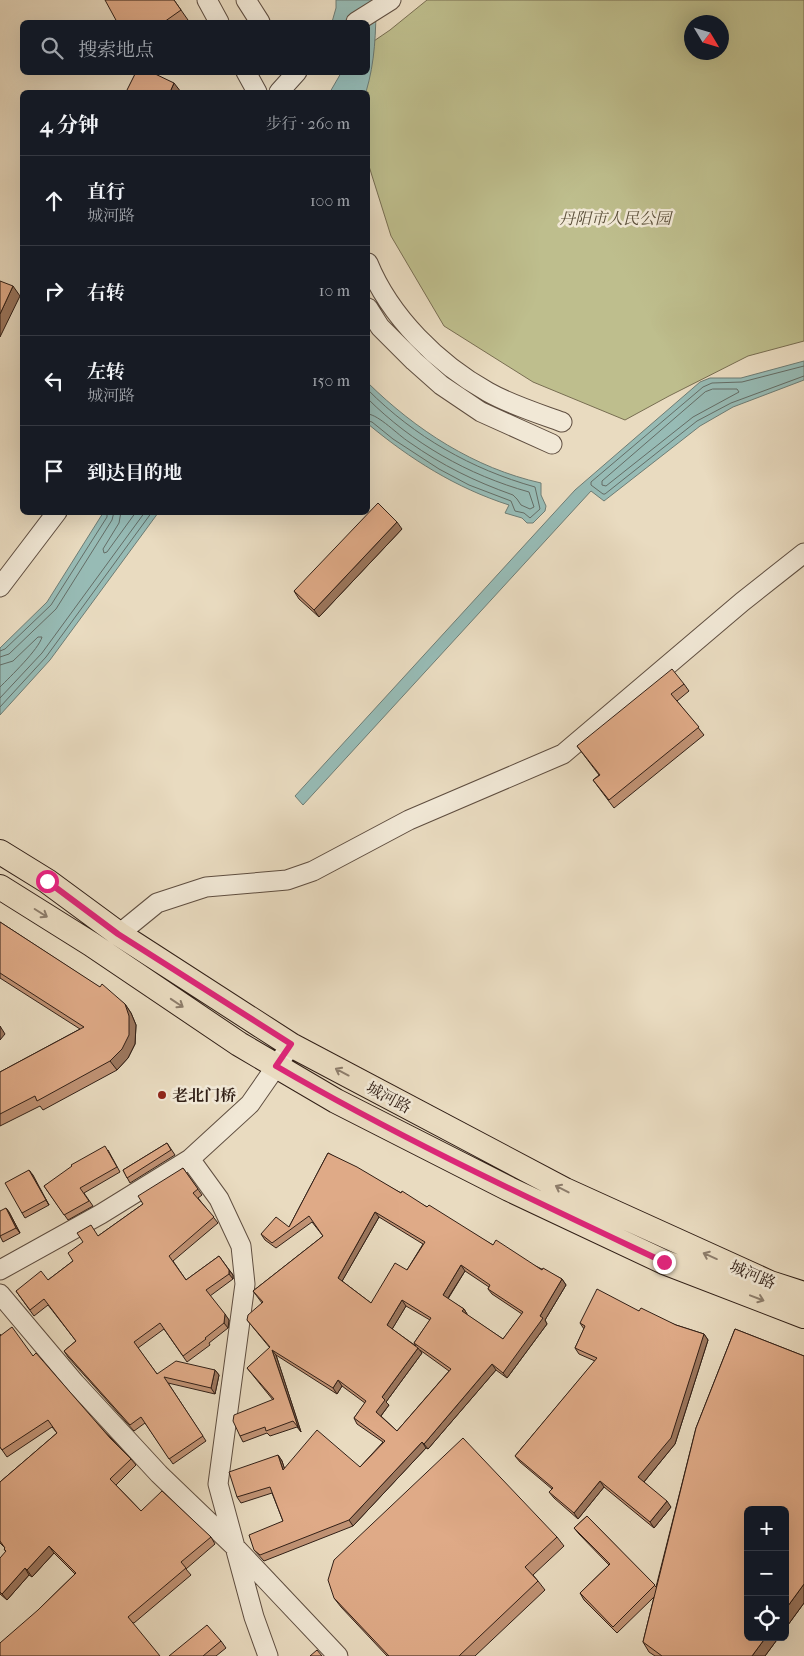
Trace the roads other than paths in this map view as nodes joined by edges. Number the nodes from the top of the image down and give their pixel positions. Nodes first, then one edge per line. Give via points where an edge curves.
1 (206, 0) edge
2 (246, 0) edge
3 (387, 2) edge
4 (218, 20) edge
5 (259, 20) edge
6 (359, 20) edge
7 (248, 75) edge
8 (294, 79) edge
9 (256, 90) edge
10 (281, 90) edge
11 (370, 268) edge
12 (370, 311) edge
13 (562, 422) dead end
14 (552, 444) dead end
15 (54, 515) edge
16 (804, 553) edge
17 (0, 587) edge
18 (0, 852) edge
19 (0, 887) edge
20 (118, 934) junction
21 (291, 1044) junction
22 (276, 1066) junction
23 (190, 1160) junction
24 (0, 1270) edge
25 (0, 1294) edge
26 (804, 1294) edge
27 (804, 1316) edge
28 (236, 1548) junction
29 (268, 1656) edge
30 (338, 1656) edge

1 - 4 street
2 - 5 street
3 - 6 street
7 - 9 street
8 - 10 street
11 - 13 street via 398,314 432,352 459,374 520,408
12 - 14 street via 380,327 441,385 481,412
15 - 17 street
16 - 20 street via 563,754 409,820 313,872 287,880 206,888 157,903
18 - 20 main road, 城河路 via 47,881
19 -> 22 main road, 城河路
20 - 21 main road, 城河路
21 - 22 street
26 -> 21 main road, 城河路 via 770,1283 565,1190
22 - 23 street via 250,1104
22 -> 27 main road, 城河路 via 336,1101 518,1193 664,1262
23 - 24 street
23 - 28 street via 219,1200 241,1246 244,1284 218,1484
25 - 28 street via 75,1384 158,1474
28 - 29 street
28 - 30 street

